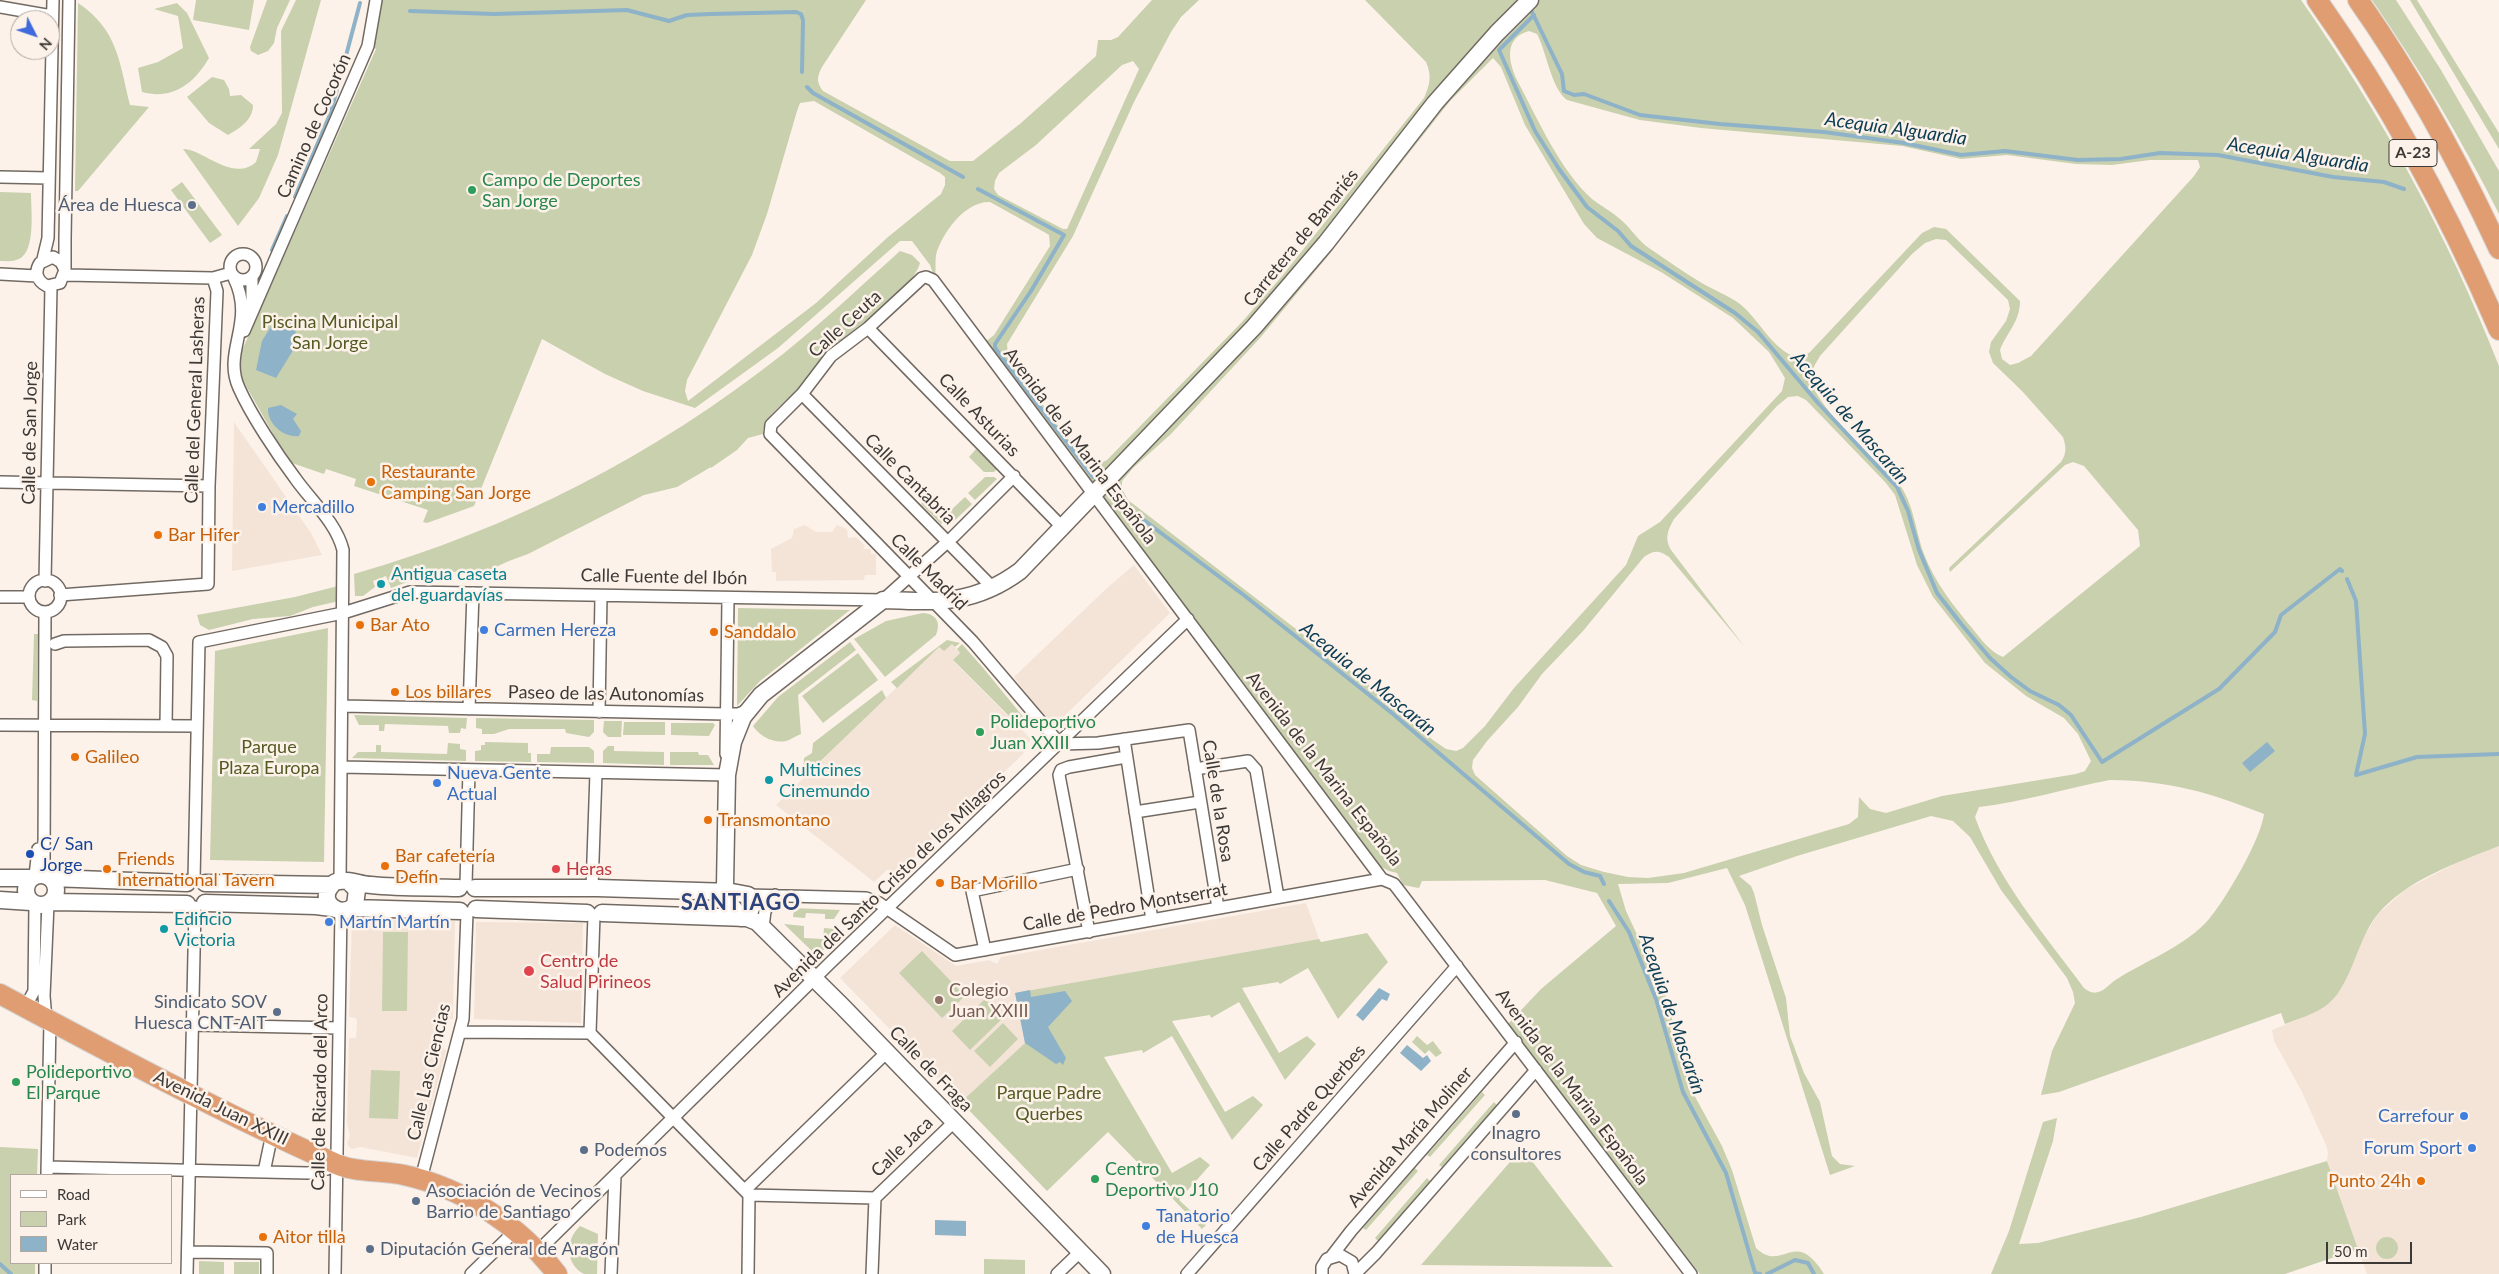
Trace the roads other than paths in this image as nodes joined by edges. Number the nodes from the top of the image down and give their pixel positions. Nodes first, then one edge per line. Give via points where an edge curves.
1 (70, 0) edge
2 (376, 0) edge
3 (1530, 0) edge
4 (2317, 0) edge
5 (2358, 0) edge
6 (0, 7) edge
7 (17, 10) edge
8 (51, 60) edge
9 (0, 178) edge
10 (49, 178) junction
11 (2499, 250) edge
12 (43, 260) junction
13 (273, 263) junction
14 (65, 273) junction
15 (0, 274) edge
16 (254, 274) junction
17 (232, 275) junction
18 (37, 276) junction
19 (213, 278) junction
20 (933, 280) joint
21 (52, 287) junction
22 (250, 319) junction
23 (868, 328) junction
24 (2499, 330) edge
25 (237, 346) junction
26 (802, 394) junction
27 (768, 431) joint
28 (1014, 476) junction
29 (0, 482) edge
30 (46, 482) junction
31 (209, 486) junction
32 (1094, 495) junction
33 (1063, 528) junction
34 (947, 540) junction
35 (910, 577) junction
36 (45, 580) junction
37 (994, 589) junction
38 (473, 593) junction
39 (60, 595) junction
40 (601, 596) junction
41 (0, 597) edge
42 (29, 597) junction
43 (728, 598) junction
44 (883, 600) junction
45 (935, 602) junction
46 (45, 612) junction
47 (343, 613) junction
48 (1188, 619) junction
49 (55, 644) dead end
50 (342, 706) junction
51 (469, 709) junction
52 (748, 710) junction
53 (599, 712) junction
54 (726, 714) junction
55 (0, 725) edge
56 (44, 725) junction
57 (166, 726) junction
58 (197, 726) junction
59 (1124, 739) junction
60 (1060, 744) junction
61 (1126, 757) junction
62 (342, 767) junction
63 (1195, 769) junction
64 (469, 770) junction
65 (596, 773) junction
66 (727, 775) junction
67 (1200, 802) junction
68 (1135, 812) junction
69 (1078, 869) junction
70 (41, 877) junction
71 (0, 878) edge
72 (1382, 878) junction
73 (195, 882) junction
74 (340, 883) junction
75 (467, 887) junction
76 (594, 889) junction
77 (726, 892) junction
78 (748, 895) junction
79 (775, 895) junction
80 (1278, 897) junction
81 (0, 900) edge
82 (41, 903) junction
83 (196, 905) junction
84 (1218, 908) junction
85 (342, 909) junction
86 (887, 910) junction
87 (468, 911) junction
88 (595, 913) junction
89 (744, 918) junction
90 (1152, 920) junction
91 (763, 927) junction
92 (1089, 932) junction
93 (985, 950) junction
94 (1457, 966) junction
95 (815, 978) junction
96 (0, 994) edge
97 (25, 1008) junction
98 (48, 1020) junction
99 (193, 1025) junction
100 (339, 1028) junction
101 (460, 1032) junction
102 (590, 1033) junction
103 (1516, 1042) junction
104 (886, 1052) junction
105 (1536, 1070) junction
106 (192, 1095) junction
107 (673, 1118) junction
108 (954, 1122) junction
109 (272, 1134) junction
110 (336, 1165) junction
111 (47, 1171) edge
112 (189, 1171) junction
113 (264, 1172) junction
114 (615, 1176) junction
115 (422, 1180) junction
116 (747, 1192) junction
117 (875, 1198) junction
118 (515, 1231) junction
119 (188, 1252) junction
120 (537, 1252) junction
121 (1080, 1252) junction
122 (1331, 1257) junction
123 (1684, 1262) junction
124 (1320, 1272) edge
125 (188, 1274) edge
126 (267, 1274) edge
127 (335, 1274) edge
128 (471, 1274) edge
129 (557, 1274) edge
130 (611, 1274) edge
131 (748, 1274) edge
132 (872, 1274) edge
133 (1057, 1274) edge
134 (1102, 1274) edge
135 (1187, 1274) edge
136 (1355, 1274) edge
137 (1678, 1274) edge
138 (1691, 1274) edge

1 - 14 street
2 - 13 street, Camino de Cocorón via 368,46
3 - 32 main road, Carretera de Banariés via 1435,104 1326,243 1260,320
4 - 24 highway, A-23 via 2417,160 2469,262
5 - 11 highway, A-23 via 2452,155
6 - 7 street
8 - 10 street
9 - 10 street
10 - 12 street via 48,238
12 - 14 street via 57,259
12 - 18 street via 37,267
13 - 16 street
13 - 22 street, Camino de Cocorón
14 - 19 street
14 - 21 street via 60,283
15 - 18 street
16 - 17 street via 244,281
16 - 17 street via 254,260 242,254 231,260
16 - 22 street, Camino de Cocorón
17 - 19 street
17 - 25 street via 240,291 243,309
18 - 21 street via 42,284
19 - 31 street, Calle del General Lasheras via 217,291
20 - 23 street, Calle Ceuta via 926,277 919,280
20 - 32 street, Avenida de la Marina Española
21 - 30 street, Calle de San Jorge
22 - 25 street, Camino de Cocorón
23 - 26 street, Calle Ceuta via 832,356
23 - 28 street, Calle Asturias
25 - 47 street via 234,368 238,388 295,479 341,540
26 - 27 street, Calle Ceuta
26 - 34 street, Calle Cantabria
27 - 35 street, Calle Madrid
28 - 33 street, Calle Asturias
28 - 34 street
29 - 30 street
30 - 31 street
30 - 36 street, Calle de San Jorge
31 - 39 street, Calle del General Lasheras via 208,584
32 - 33 main road, Calle Fuente del Ibón
32 - 48 street, Avenida de la Marina Española
33 - 37 main road, Calle Fuente del Ibón via 1020,572
34 - 35 street
34 - 37 street, Calle Cantabria
35 - 44 street
35 - 45 street, Calle Madrid
36 - 39 street via 55,585
36 - 42 street via 34,585
37 - 45 main road, Calle Fuente del Ibón via 965,598
38 - 40 street, Calle Fuente del Ibón
38 - 47 street, Calle Fuente del Ibón via 410,592
38 - 51 street
39 - 46 street via 56,607
40 - 43 street, Calle Fuente del Ibón
40 - 53 street
41 - 42 street
42 - 46 street via 34,608
43 - 44 street, Calle Fuente del Ibón
43 - 54 street
44 - 45 main road, Calle Fuente del Ibón
44 - 52 main road via 761,695
45 - 60 street, Calle Madrid
46 - 56 street
47 - 50 street
47 - 58 street, Calle Fuente del Ibón via 199,642
48 - 60 street, Avenida del Santo Cristo de los Milagros
48 - 72 street, Avenida de la Marina Española
49 - 57 street via 64,641 149,640 162,647 167,656
50 - 51 street, Paseo de las Autonomías
50 - 62 street
51 - 53 street, Paseo de las Autonomías
52 - 54 street, Paseo de las Autonomías
52 - 66 main road via 736,732
53 - 54 street, Paseo de las Autonomías
54 - 66 street
55 - 56 street
56 - 57 street
56 - 70 street via 39,750 38,860
57 - 58 street
58 - 73 street
59 - 60 street
59 - 61 street
59 - 63 street, Calle de la Rosa via 1189,730
60 - 86 street, Avenida del Santo Cristo de los Milagros
61 - 68 street
61 - 69 street via 1061,770 1059,775
62 - 64 street
62 - 74 street
63 - 67 street, Calle de la Rosa
63 - 80 street via 1248,760 1256,770
64 - 65 street
64 - 75 street
65 - 66 street
65 - 76 street
66 - 77 main road
67 - 68 street
67 - 84 street, Calle de la Rosa
68 - 90 street
69 - 92 street
69 - 93 street via 972,891
70 - 71 main road
70 - 73 main road
70 - 82 main road via 26,890
70 - 82 main road via 57,890
72 - 80 street, Calle de Pedro Montserrat
72 - 94 street, Avenida de la Marina Española via 1394,884
73 - 74 main road
73 - 83 main road via 182,894
73 - 83 main road via 210,893
74 - 75 main road
74 - 85 main road via 327,900
74 - 85 main road via 358,895
75 - 76 main road
75 - 87 main road via 481,900
75 - 87 main road via 453,899
76 - 77 main road
76 - 88 main road via 583,894 581,902
76 - 88 main road via 608,898 607,906
77 - 78 main road
77 - 89 main road via 730,906
78 - 79 street, Calle de Pedro Montserrat
78 - 89 main road via 752,906
79 - 86 street, Calle de Pedro Montserrat via 860,897 872,900
79 - 91 street via 765,911
80 - 84 street, Calle de Pedro Montserrat
81 - 82 main road
82 - 83 main road
82 - 97 street via 34,991
82 - 98 street via 44,996
83 - 85 main road
83 - 99 street
84 - 90 street, Calle de Pedro Montserrat
85 - 87 main road
85 - 100 street, Calle de Ricardo del Arco
86 - 93 street, Calle de Pedro Montserrat via 952,955
86 - 95 street, Avenida del Santo Cristo de los Milagros
87 - 88 main road
87 - 101 street, Calle Las Ciencias
88 - 89 main road
88 - 102 street
89 - 91 main road, Calle de Fraga
90 - 92 street, Calle de Pedro Montserrat
91 - 95 main road, Calle de Fraga
92 - 93 street, Calle de Pedro Montserrat
94 - 103 street, Avenida de la Marina Española
94 - 135 street, Calle Padre Querbes
95 - 104 main road, Calle de Fraga
95 - 107 street, Avenida del Santo Cristo de los Milagros
96 - 97 highway, Avenida Juan XXIII
97 - 98 highway, Avenida Juan XXIII
98 - 106 highway, Avenida Juan XXIII
98 - 111 street
99 - 100 street
99 - 106 street
100 - 110 street, Calle de Ricardo del Arco
101 - 102 street
101 - 115 street, Calle Las Ciencias
102 - 107 street
103 - 105 street, Avenida de la Marina Española
103 - 122 street, Avenida María Moliner
104 - 108 main road, Calle de Fraga
104 - 116 street
105 - 123 street, Avenida de la Marina Española
105 - 136 street
106 - 109 highway, Avenida Juan XXIII
106 - 112 street
107 - 114 street, Avenida del Santo Cristo de los Milagros
107 - 116 street
108 - 117 street, Calle Jaca
108 - 121 main road, Calle de Fraga
109 - 110 highway, Avenida Juan XXIII
109 - 113 street
110 - 113 street via 318,1172
110 - 115 highway, Avenida Juan XXIII
110 - 127 street, Calle de Ricardo del Arco
111 - 112 street
112 - 113 street
112 - 119 street
114 - 120 street, Avenida del Santo Cristo de los Milagros
114 - 130 street
115 - 118 highway, Avenida Juan XXIII via 466,1198
116 - 117 street
116 - 131 street
117 - 132 street
118 - 120 highway, Avenida Juan XXIII
118 - 128 street
119 - 125 street
119 - 126 street via 267,1253
120 - 129 highway, Avenida Juan XXIII
121 - 133 street
121 - 134 main road, Calle de Fraga
122 - 124 street, Avenida María Moliner
122 - 136 street via 1340,1255 1348,1259
123 - 137 street
123 - 138 street, Avenida de la Marina Española

